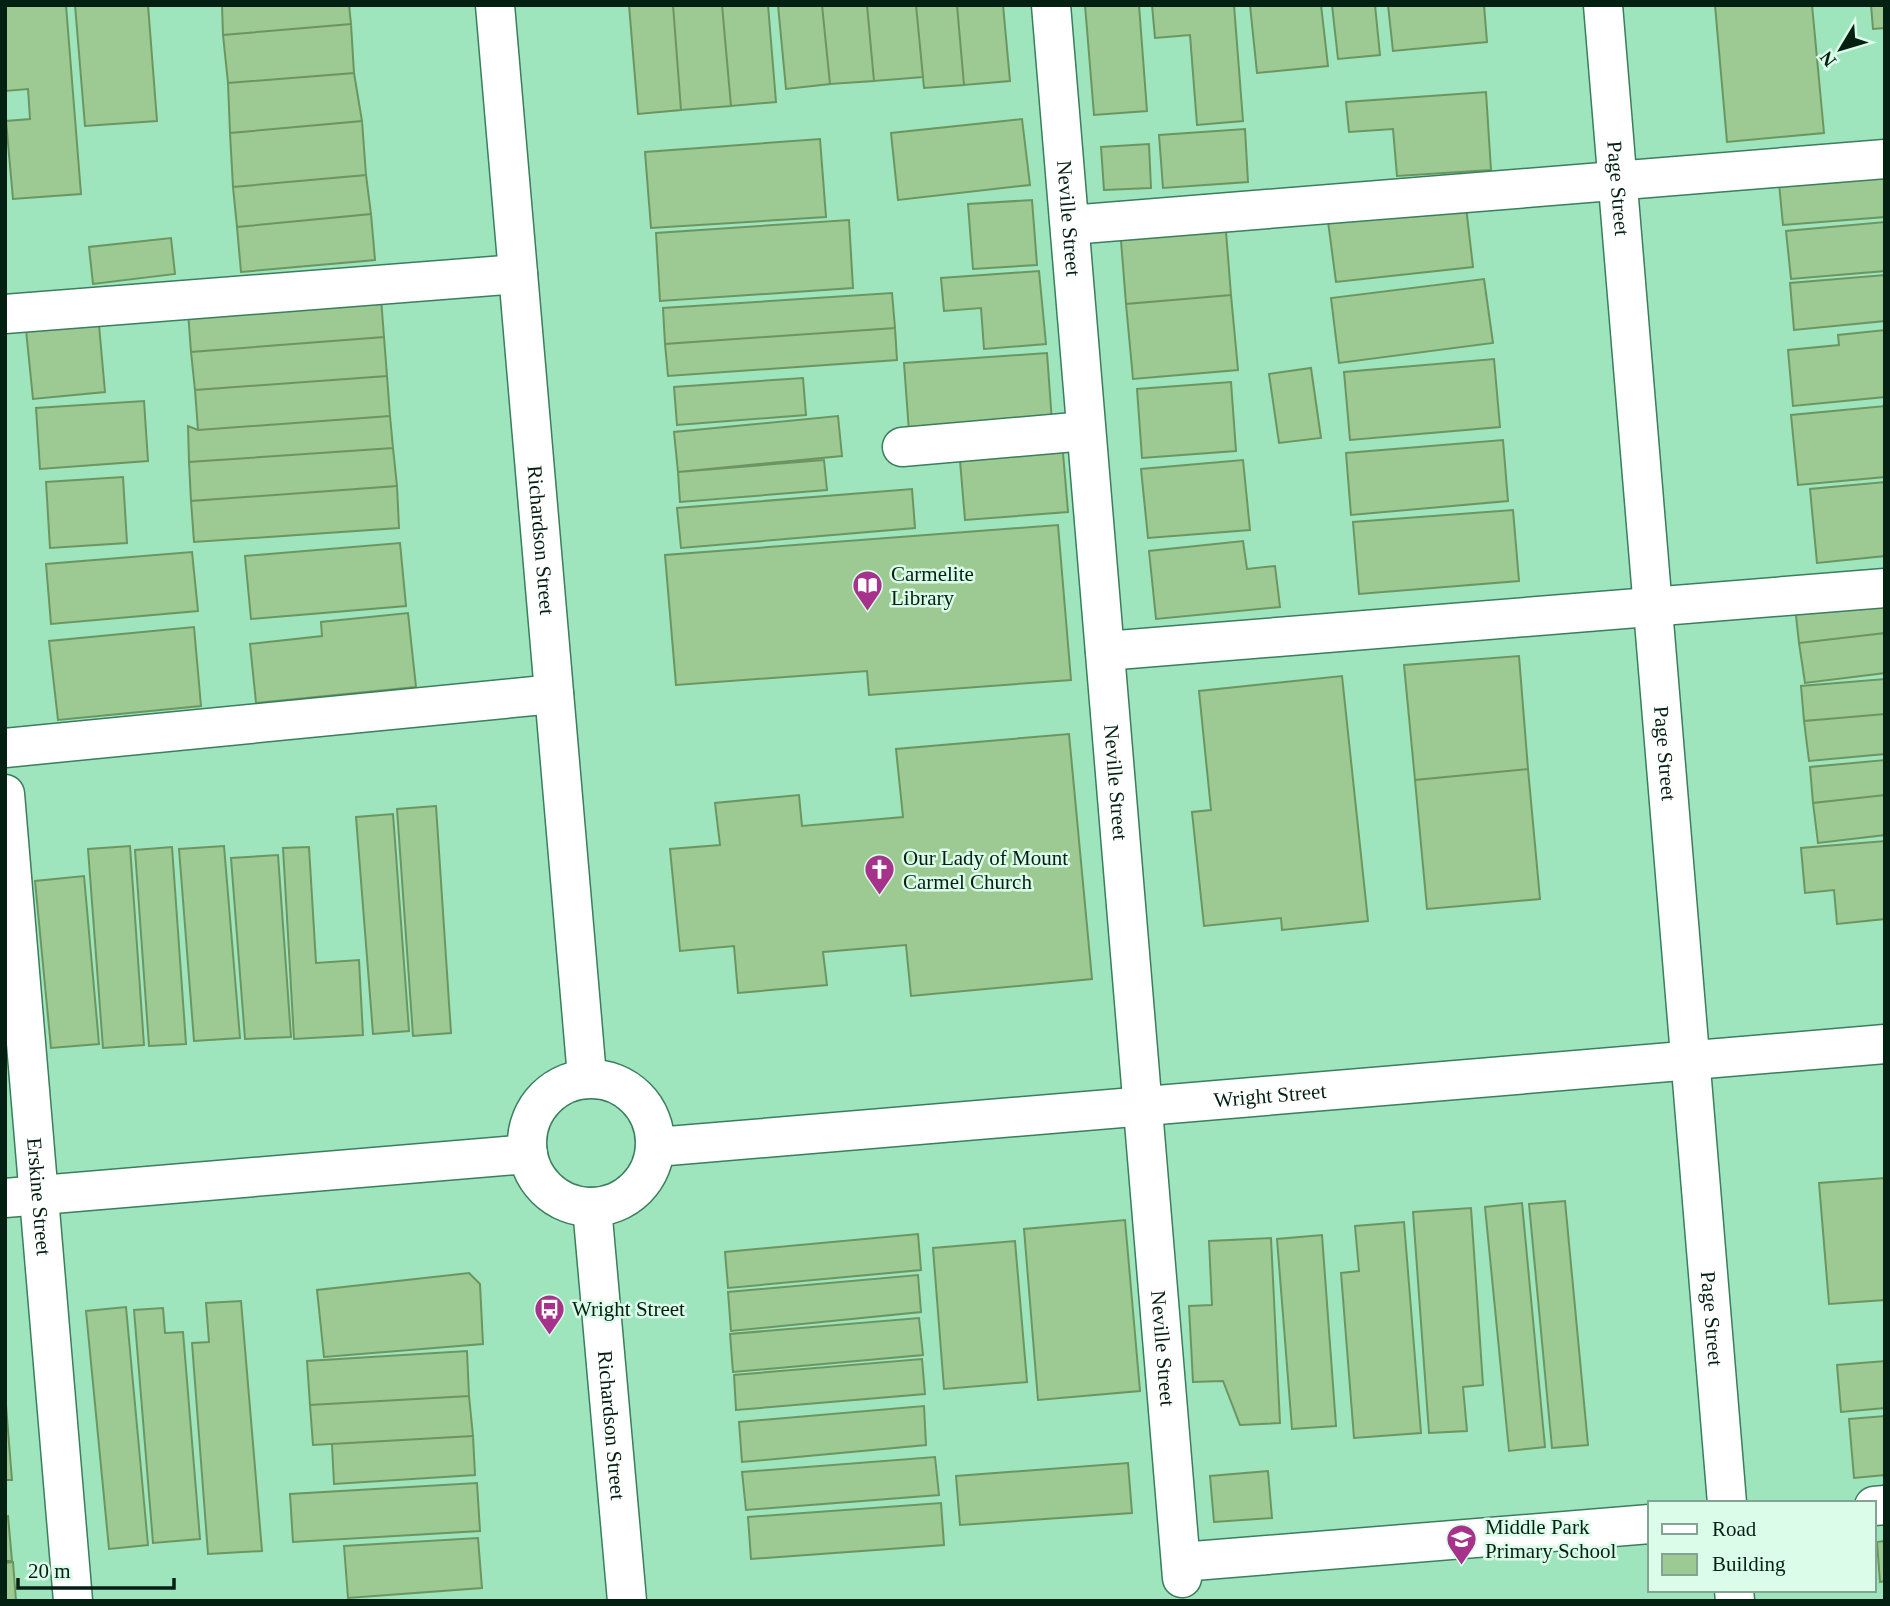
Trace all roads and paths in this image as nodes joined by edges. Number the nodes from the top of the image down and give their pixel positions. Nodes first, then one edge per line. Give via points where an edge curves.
1 (495, 5) edge
2 (1051, 5) edge
3 (1603, 5) edge
4 (1885, 159) edge
5 (1618, 181) junction
6 (1070, 225) junction
7 (518, 274) junction
8 (5, 314) edge
9 (1086, 431) junction
10 (902, 447) dead end
11 (1885, 588) edge
12 (1653, 607) junction
13 (1105, 651) junction
14 (554, 694) junction
15 (5, 748) edge
16 (5, 794) edge
17 (1885, 1044) edge
18 (1690, 1061) junction
19 (587, 1077) junction
20 (1143, 1106) junction
21 (656, 1147) junction
22 (528, 1154) junction
23 (22, 1196) edge
24 (592, 1207) junction
25 (1727, 1501) edge
26 (1648, 1524) edge
27 (74, 1601) edge
28 (627, 1601) edge

1 - 7 street, Richardson Street
2 - 6 street, Neville Street
3 - 5 street, Page Street
4 - 5 street
5 - 6 street
5 - 12 street, Page Street
6 - 9 street, Neville Street
7 - 8 street
7 - 14 street, Richardson Street
9 - 10 street
9 - 13 street, Neville Street
11 - 12 street
12 - 13 street
12 - 18 street, Page Street
13 - 20 street, Neville Street
14 - 15 street
14 - 19 street, Richardson Street
16 - 23 street, Erskine Street
17 - 18 street, Wright Street
18 - 20 street, Wright Street
18 - 25 street, Page Street
19 - 21 street via 631,1092 645,1108
19 - 22 street via 557,1089 543,1101 532,1117
20 - 21 street, Wright Street
20 - 26 street, Neville Street via 1181,1570
21 - 24 street via 649,1170 635,1190 615,1203
22 - 23 street
22 - 24 street via 534,1171 557,1197
23 - 27 street, Erskine Street
24 - 28 street, Richardson Street

